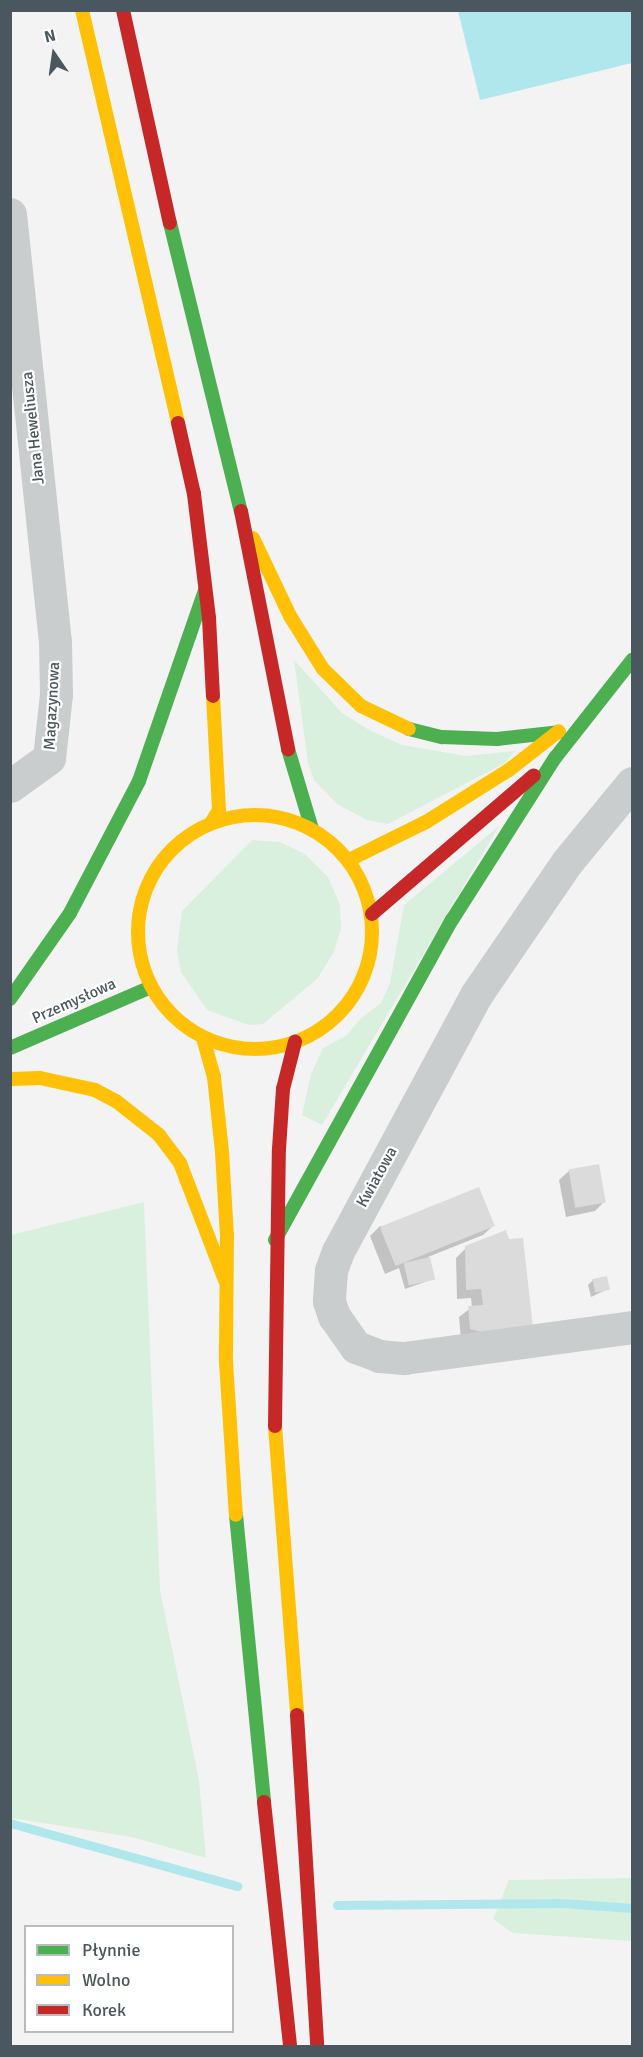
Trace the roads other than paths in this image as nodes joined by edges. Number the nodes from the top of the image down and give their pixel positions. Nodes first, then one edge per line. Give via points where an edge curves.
1 (82, 10) edge
2 (123, 10) edge
3 (10, 214) edge
4 (241, 510) junction
5 (205, 590) junction
6 (55, 642) joint
7 (633, 660) edge
8 (609, 686) junction
9 (559, 732) junction
10 (555, 758) junction
11 (633, 783) edge
12 (10, 786) edge
13 (211, 823) junction
14 (312, 829) junction
15 (349, 860) junction
16 (372, 914) junction
17 (151, 987) junction
18 (10, 999) edge
19 (204, 1038) junction
20 (295, 1042) junction
21 (10, 1048) edge
22 (10, 1079) edge
23 (275, 1240) junction
24 (225, 1280) junction
25 (633, 1327) edge
26 (290, 2046) edge
27 (317, 2046) edge

1 - 5 main road via 194,494
2 - 4 main road via 153,157
3 - 6 street, Jana Heweliusza
4 - 9 main road via 290,615 323,669 361,706 418,733 442,737 497,739
4 - 14 main road via 285,736
5 - 13 main road via 219,810
5 - 18 main road via 140,781 70,914
6 - 12 street, Magazynowa via 56,694 49,758
7 - 8 main road
8 - 9 main road
8 - 10 main road
9 - 15 main road via 509,770 426,822
10 - 16 main road
10 - 23 main road via 452,920
11 - 25 street, Kwiatowa via 567,862 476,995 338,1251 331,1270 329,1301 334,1316 356,1347 379,1356 404,1358
13 - 14 main road via 262,814
13 - 17 main road via 183,839 160,863 145,891 138,923 140,956
14 - 15 main road
15 - 16 main road via 364,886
16 - 20 main road via 372,947 364,978 347,1005 324,1027
17 - 19 main road via 182,1024
17 - 21 main road, Przemysłowa
19 - 20 main road via 233,1047 264,1049
19 - 24 main road via 214,1077 222,1152
20 - 23 main road via 283,1089
22 - 24 main road via 40,1078 95,1090 116,1101 159,1135 180,1163
23 - 27 main road via 274,1412 289,1578
24 - 26 main road via 226,1362 241,1582

